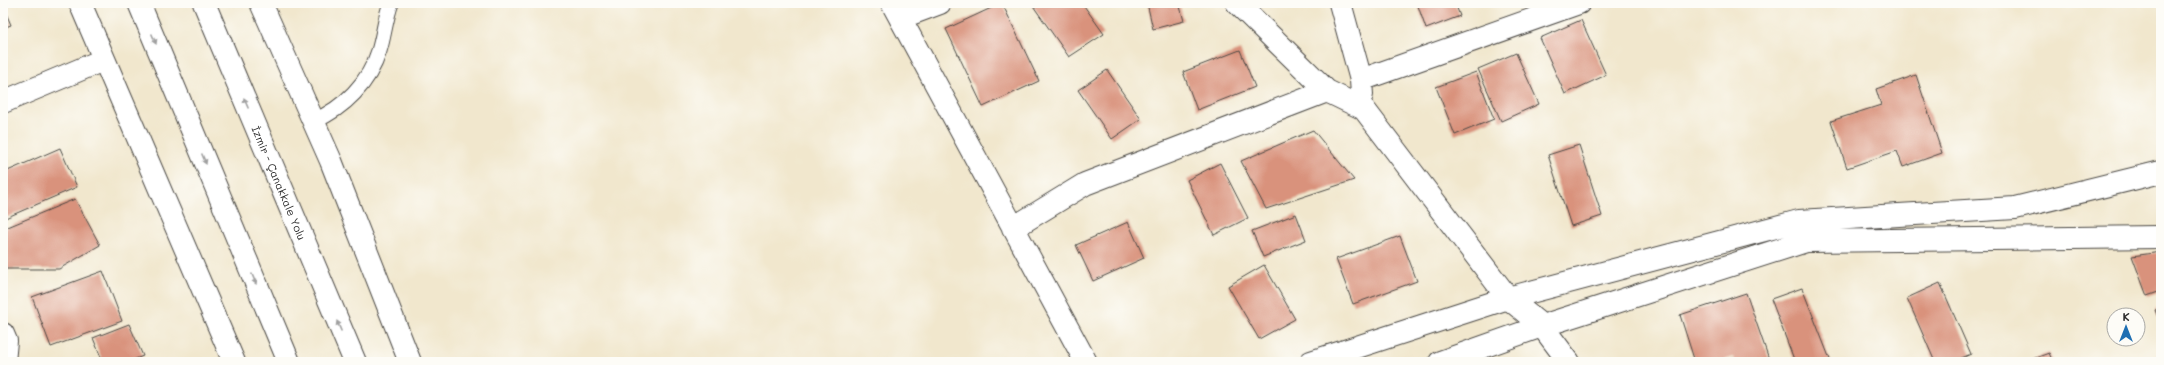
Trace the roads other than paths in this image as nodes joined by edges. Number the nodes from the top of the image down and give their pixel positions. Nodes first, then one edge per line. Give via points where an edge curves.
1 (80, 3) edge
2 (139, 3) edge
3 (204, 3) edge
4 (262, 3) edge
5 (391, 3) edge
6 (940, 3) edge
7 (1237, 3) edge
8 (1340, 3) edge
9 (1579, 3) edge
10 (896, 11) edge
11 (104, 60) junction
12 (1361, 80) junction
13 (1327, 91) junction
14 (3, 102) edge
15 (1364, 109) junction
16 (314, 121) junction
17 (2161, 172) edge
18 (1013, 228) junction
19 (2161, 237) edge
20 (1508, 298) junction
21 (1542, 326) junction
22 (234, 362) edge
23 (289, 362) edge
24 (354, 362) edge
25 (410, 362) edge
26 (1086, 362) edge
27 (1311, 362) edge
28 (1440, 362) edge
29 (1569, 362) edge

1 - 11 main road
2 -> 23 main road
24 -> 3 main road, İzmir - Çanakkale Yolu
4 - 16 main road
5 - 16 lane via 379,52 361,86 331,113
6 - 10 main road
7 - 13 main road
8 - 12 main road
9 - 12 main road
10 - 18 main road
11 - 14 main road
11 - 22 main road
12 - 15 main road
13 - 15 main road
13 - 18 main road via 1085,184
15 - 20 main road
16 - 25 main road
17 - 20 main road via 2015,208 1799,221
18 - 26 main road
19 - 21 main road via 1806,241
20 - 21 main road
20 - 27 main road
21 - 28 main road
21 - 29 main road

